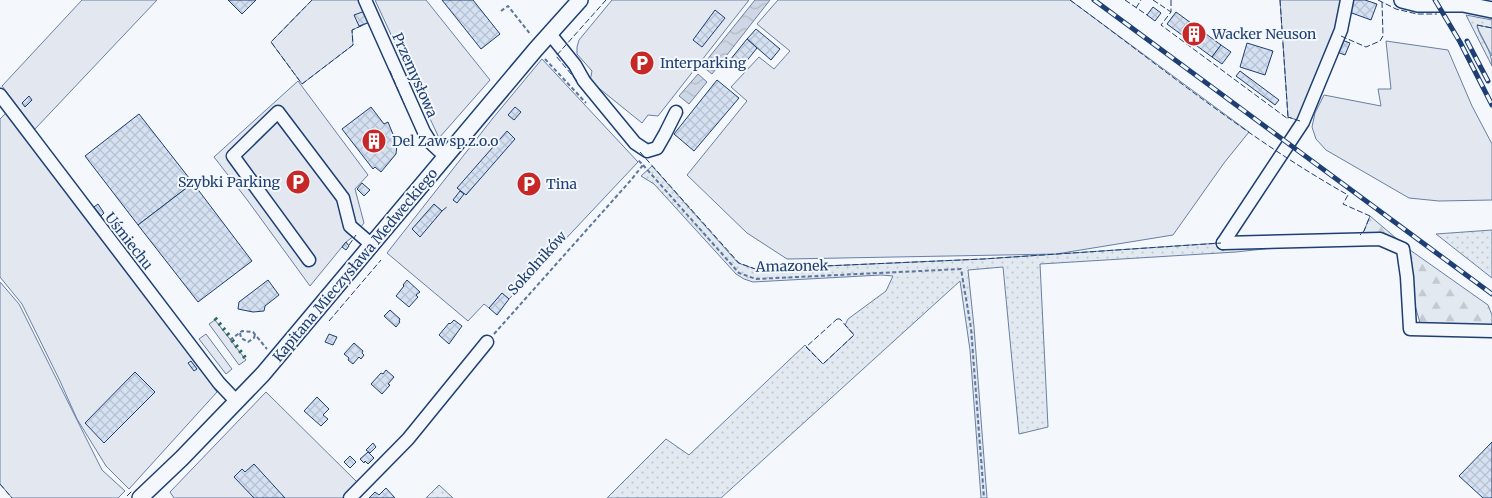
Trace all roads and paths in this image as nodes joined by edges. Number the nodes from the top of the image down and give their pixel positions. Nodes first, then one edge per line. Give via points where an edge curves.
1 (365, 0) edge
2 (580, 0) edge
3 (1347, 0) edge
4 (1402, 0) edge
5 (1492, 10) edge
6 (501, 11) dead end
7 (550, 34) junction
8 (535, 44) junction
9 (0, 95) edge
10 (590, 108) dead end
11 (676, 112) dead end
12 (446, 157) junction
13 (637, 159) dead end
14 (643, 165) junction
15 (372, 245) junction
16 (309, 260) dead end
17 (1492, 332) edge
18 (240, 333) junction
19 (255, 334) junction
20 (230, 340) dead end
21 (488, 342) joint
22 (268, 350) dead end
23 (237, 402) junction
24 (140, 498) edge
25 (350, 498) edge
26 (984, 498) edge

1 - 12 street, Przemysłowa via 424,132
2 - 7 main road, Kapitana Mieczysława Medweckiego
3 - 17 street via 1341,30 1303,122 1223,243 1380,239 1404,249 1410,329
4 - 5 main road via 1418,4 1463,4
6 - 8 path via 508,6
7 - 8 main road, Kapitana Mieczysława Medweckiego
7 - 11 street via 635,143 647,151 657,148
8 - 10 path
8 - 12 main road, Kapitana Mieczysława Medweckiego
9 - 23 street, Uśmiechu via 219,383
12 - 15 main road, Kapitana Mieczysława Medweckiego
13 - 14 path
14 - 21 path, Sokolników
14 - 26 path, Amazonek via 739,273 756,279 961,269 971,328
15 - 16 street via 350,226 343,198 278,112 234,156
15 - 23 main road, Kapitana Mieczysława Medweckiego
18 - 19 path
18 - 19 path via 241,338 248,342
18 - 20 path
19 - 22 path
21 - 25 street via 408,439
23 - 24 main road, Kapitana Mieczysława Medweckiego

